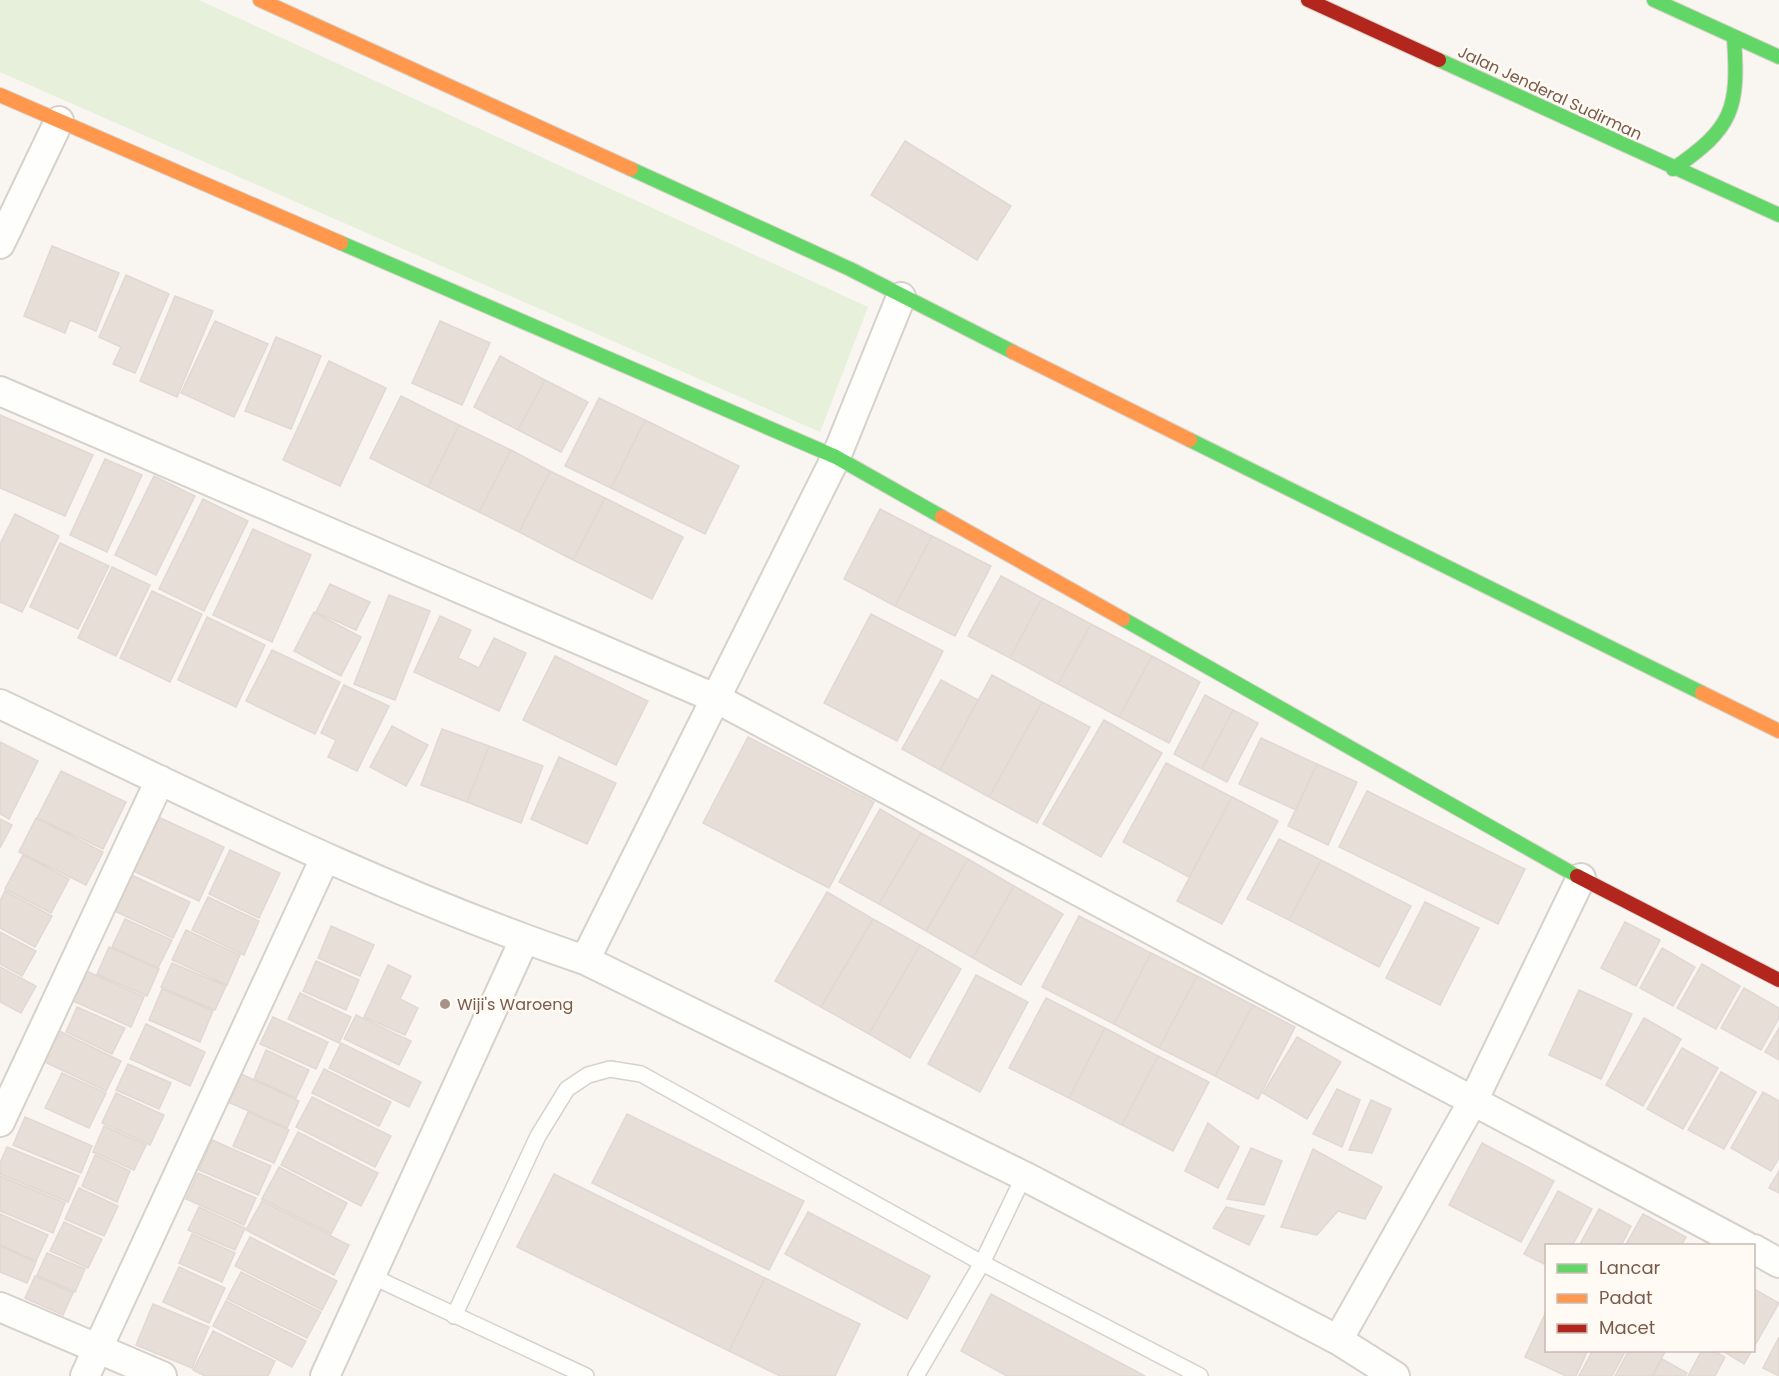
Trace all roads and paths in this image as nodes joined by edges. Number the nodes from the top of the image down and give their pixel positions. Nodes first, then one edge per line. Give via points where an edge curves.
1 (260, 0) edge
2 (1308, 0) edge
3 (1654, 0) edge
4 (1734, 38) junction
5 (1779, 57) edge
6 (0, 95) edge
7 (59, 121) junction
8 (1673, 169) junction
9 (1779, 215) edge
10 (0, 244) edge
11 (901, 297) junction
12 (0, 391) edge
13 (836, 457) junction
14 (717, 699) junction
15 (0, 704) edge
16 (1779, 731) edge
17 (160, 780) junction
18 (325, 858) junction
19 (1581, 878) junction
20 (524, 940) junction
21 (585, 960) junction
22 (1779, 980) edge
23 (1473, 1101) junction
24 (0, 1122) edge
25 (1024, 1176) junction
26 (1744, 1244) edge
27 (1755, 1250) edge
28 (982, 1263) junction
29 (1779, 1263) edge
30 (369, 1275) junction
31 (0, 1307) edge
32 (454, 1316) junction
33 (1338, 1340) junction
34 (97, 1348) junction
35 (85, 1376) edge
36 (162, 1376) edge
37 (325, 1376) edge
38 (586, 1376) edge
39 (916, 1376) edge
40 (1200, 1376) edge
41 (1395, 1376) edge

1 - 11 main road via 850,269
2 - 8 main road, Jalan Jenderal Sudirman
3 - 4 main road
4 - 5 main road
4 - 8 main road via 1734,106 1722,131 1702,151
6 - 7 main road
7 - 10 street
7 - 13 main road
8 - 9 main road, Jalan Jenderal Sudirman
11 - 13 street
11 - 16 main road
12 - 14 street
13 - 14 street
13 - 19 main road
14 - 21 street
14 - 23 street
15 - 17 street
17 - 18 street
17 - 24 street
18 - 20 street
18 - 34 street
19 - 22 main road
19 - 23 street
20 - 21 street
20 - 30 street
21 - 25 street
23 - 26 street
23 - 33 street
25 - 28 lane
25 - 33 street
27 - 29 street
28 - 32 lane via 641,1074 610,1069 588,1075 567,1089 543,1126
28 - 39 lane
28 - 40 lane
30 - 32 lane
30 - 37 street
31 - 34 street
32 - 38 lane
33 - 41 street
34 - 35 street
34 - 36 street

